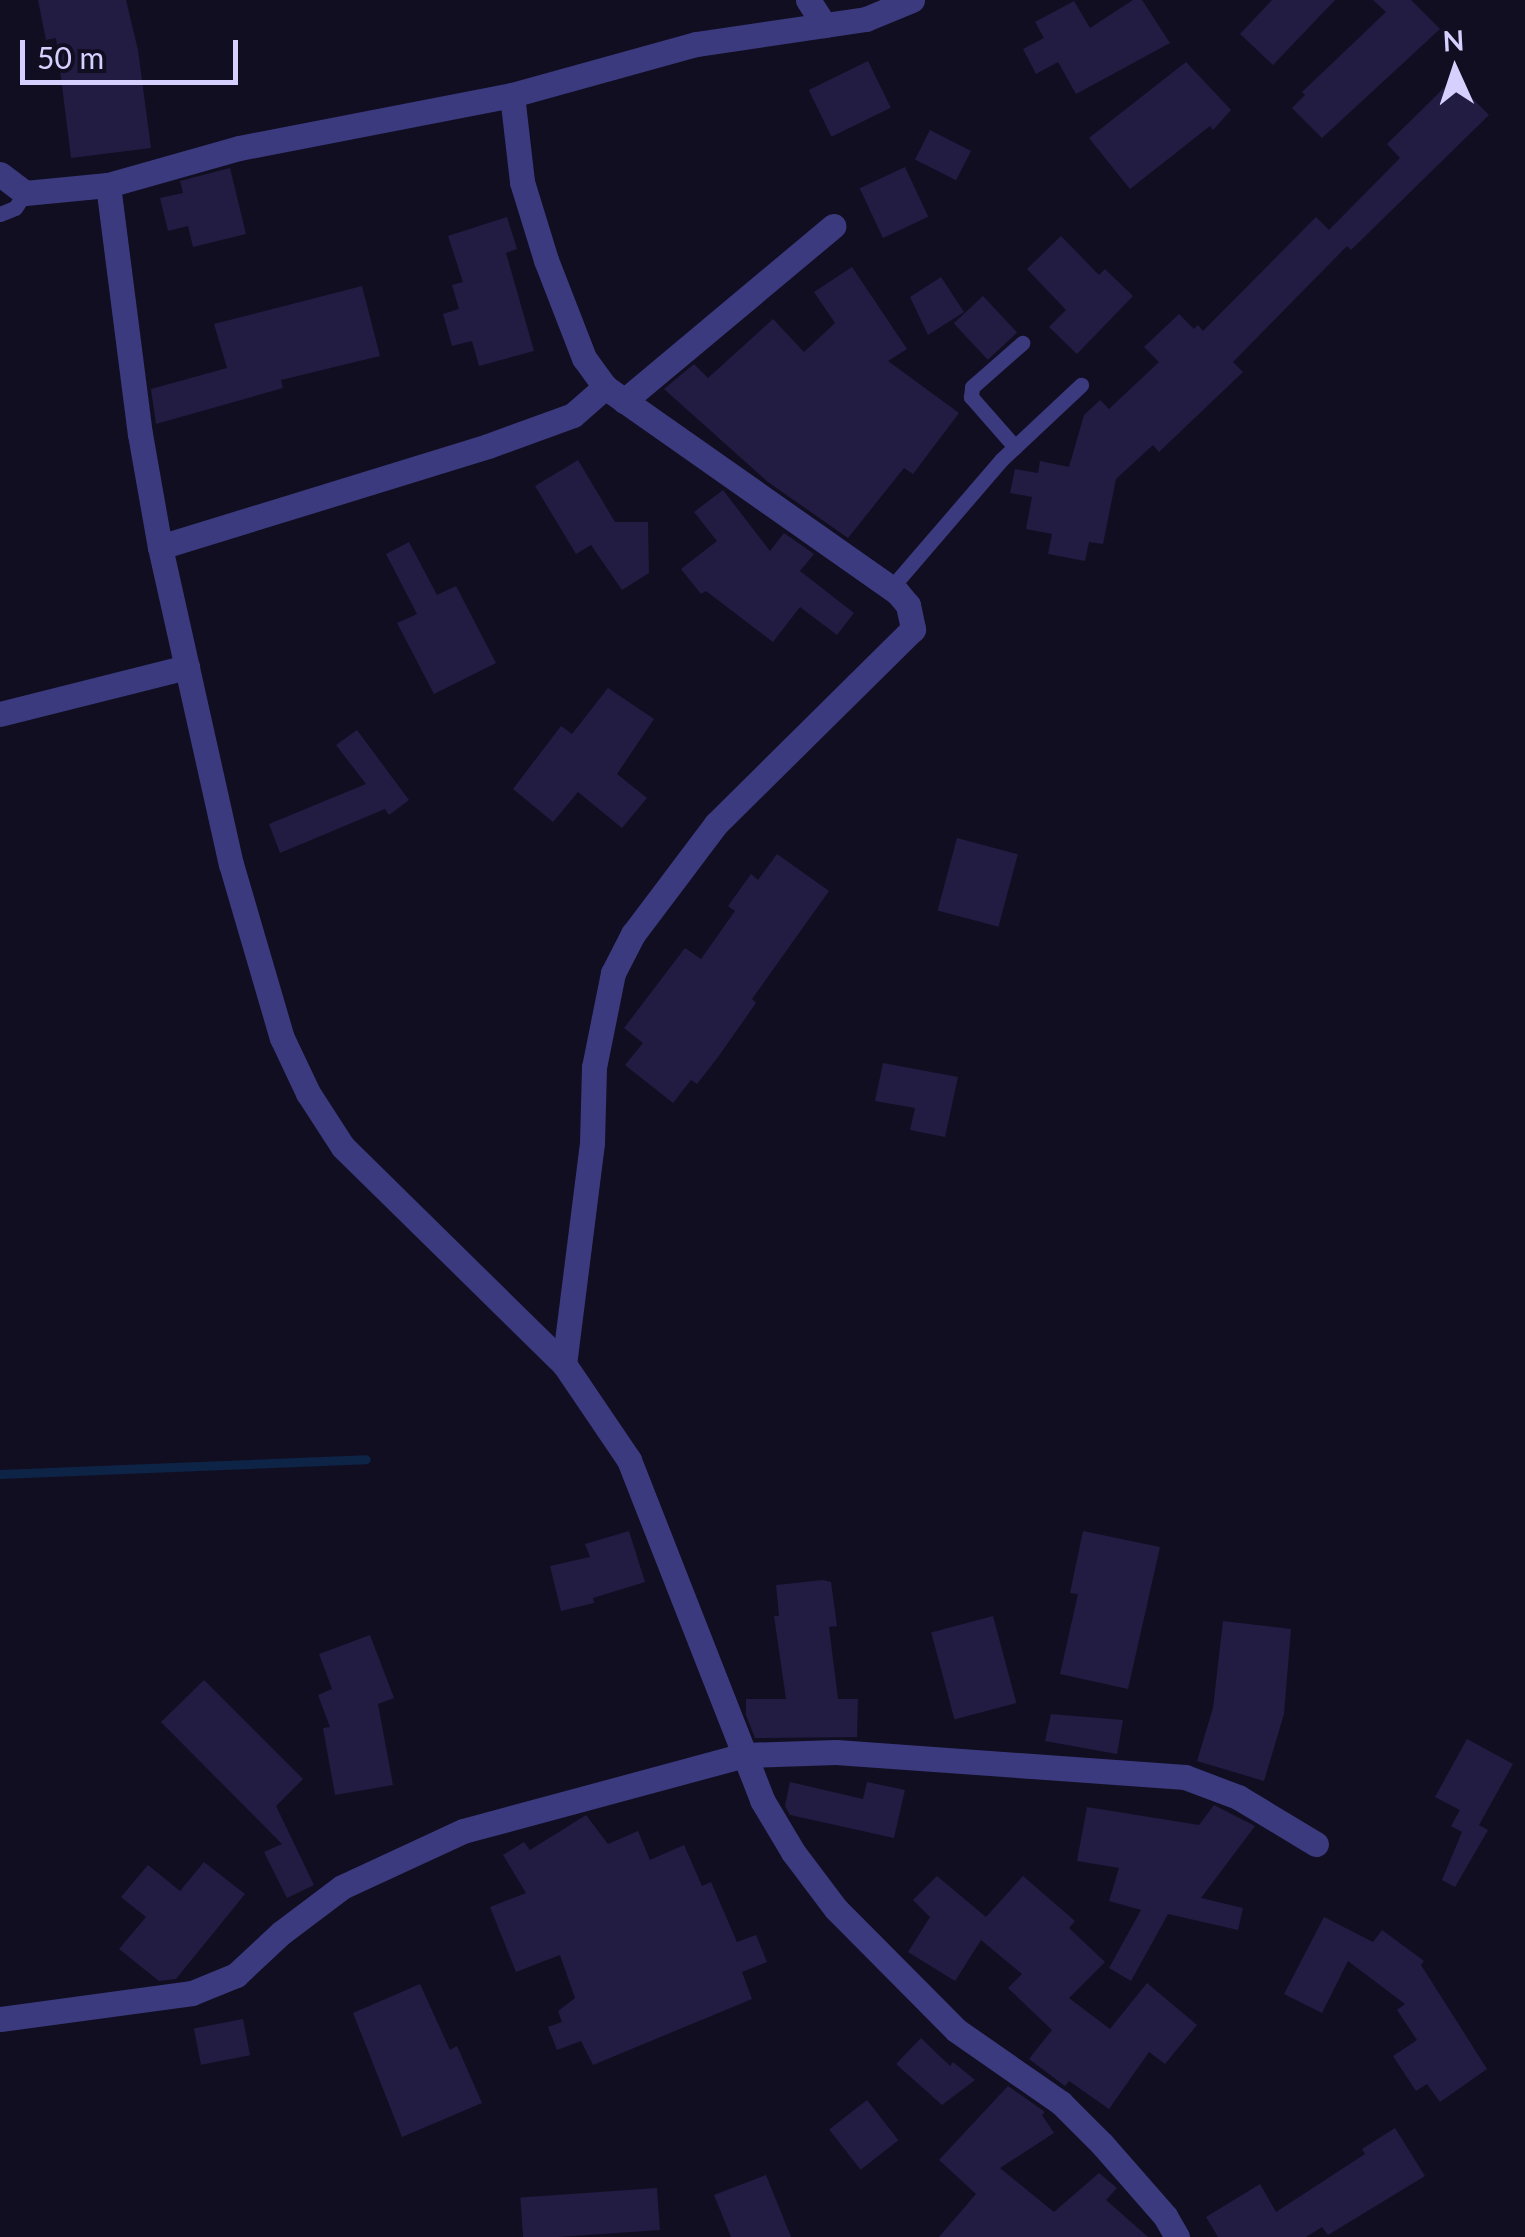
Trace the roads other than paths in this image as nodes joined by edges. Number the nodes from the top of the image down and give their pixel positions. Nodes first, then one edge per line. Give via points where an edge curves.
1 (808, 0) edge
2 (912, 0) edge
3 (824, 25) junction
4 (512, 95) junction
5 (0, 174) edge
6 (108, 185) junction
7 (25, 193) junction
8 (0, 214) edge
9 (833, 226) dead end
10 (1022, 343) dead end
11 (1081, 385) dead end
12 (614, 394) junction
13 (1016, 447) junction
14 (160, 547) junction
15 (891, 588) junction
16 (187, 667) junction
17 (0, 714) edge
18 (564, 1364) junction
19 (744, 1755) junction
20 (1316, 1844) dead end
21 (0, 2019) edge
22 (1177, 2237) edge

1 - 3 street
2 - 3 street via 866,19
3 - 4 street via 696,44
4 - 6 street via 239,148
4 - 12 street via 522,182 541,244 584,358
5 - 7 street
6 - 7 street
6 - 14 street
7 - 8 lane via 15,208
9 - 12 street
10 - 13 lane via 972,386 971,397
11 - 13 lane
12 - 14 street via 505,440
12 - 15 street
13 - 15 lane
14 - 16 street
15 - 18 street via 912,616 907,638 716,824 633,934 612,974 594,1068 592,1143
16 - 17 street
16 - 18 street via 231,864 282,1038 316,1108 343,1147
18 - 19 street via 629,1460
19 - 20 street via 836,1752 1186,1776 1238,1797
19 - 21 street via 463,1831 342,1887 236,1975 192,1992
19 - 22 street via 769,1813 836,1908 956,2030 1061,2103

